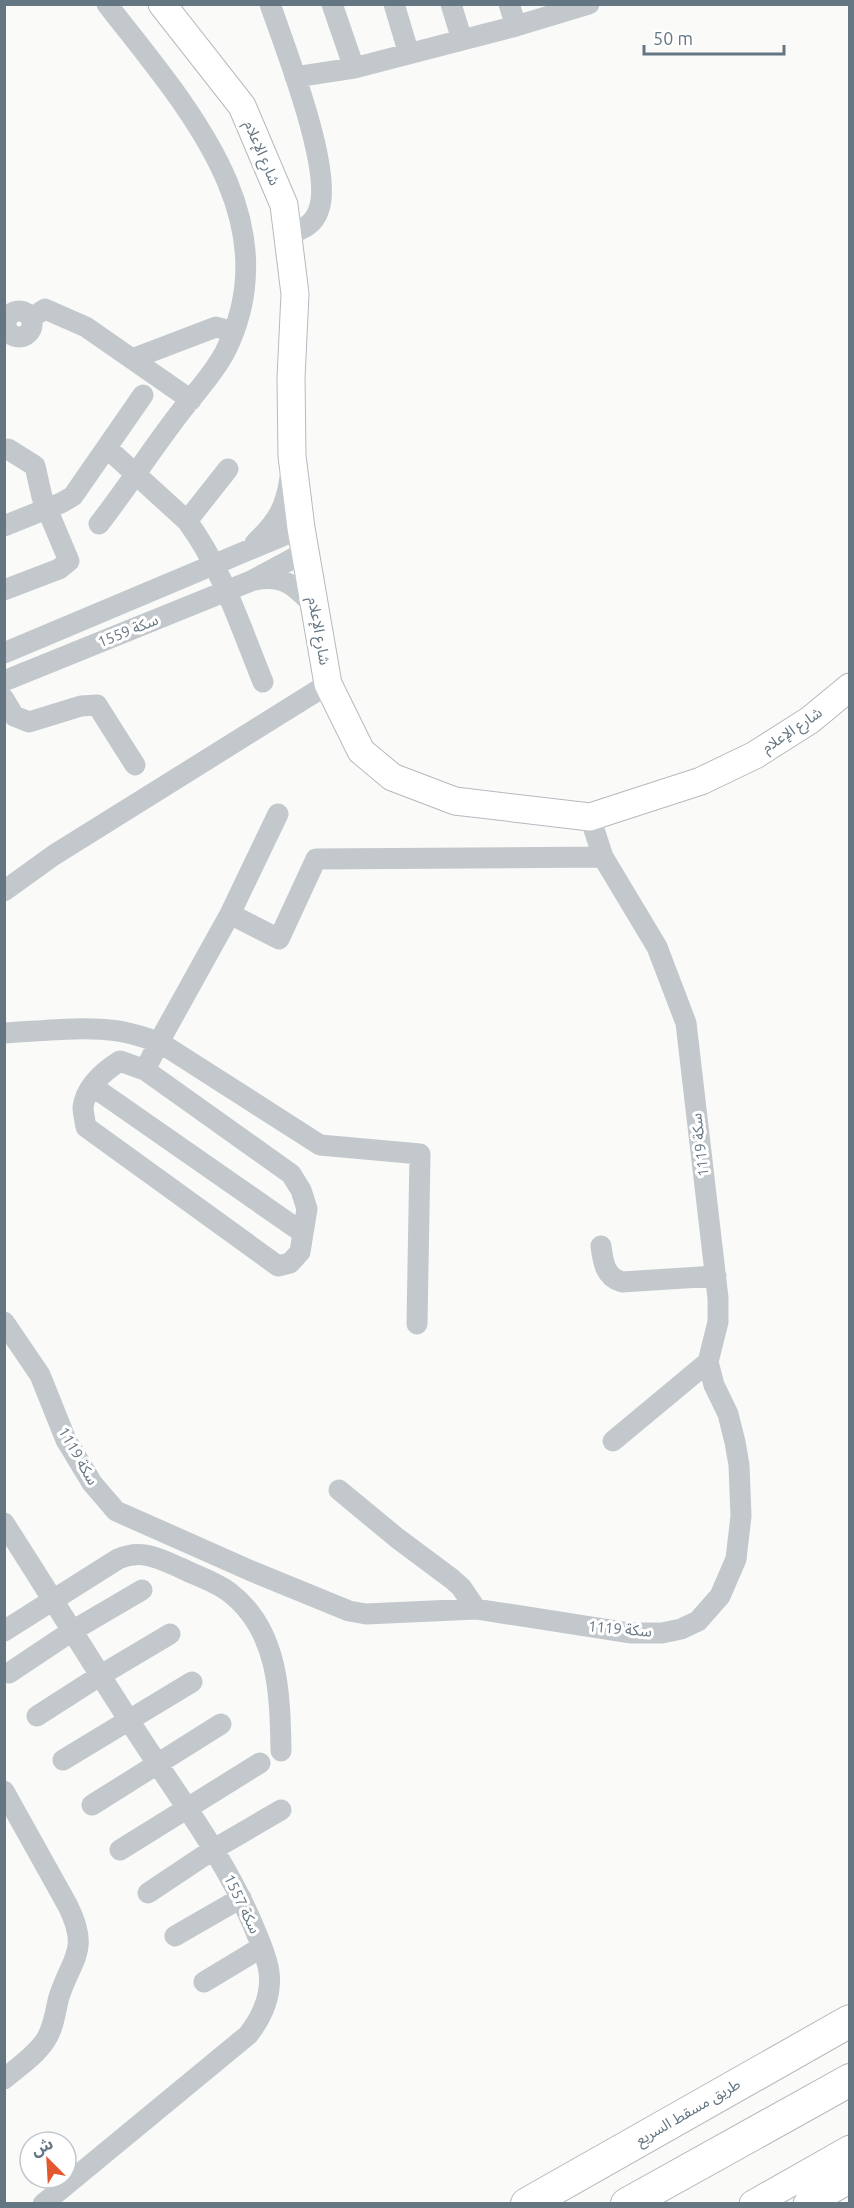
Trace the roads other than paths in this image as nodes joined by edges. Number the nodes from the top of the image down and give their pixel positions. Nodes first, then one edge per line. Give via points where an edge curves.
1 (107, 4) edge
2 (162, 4) edge
3 (270, 4) edge
4 (332, 4) edge
5 (394, 4) edge
6 (450, 4) edge
7 (510, 4) edge
8 (589, 4) edge
9 (567, 7) edge
10 (516, 26) junction
11 (462, 40) junction
12 (409, 54) junction
13 (354, 68) junction
14 (295, 77) junction
15 (289, 234) junction
16 (31, 318) dead end
17 (234, 332) junction
18 (132, 359) junction
19 (143, 394) dead end
20 (191, 400) junction
21 (8, 448) dead end
22 (107, 448) junction
23 (292, 456) junction
24 (228, 469) dead end
25 (137, 475) junction
26 (48, 509) junction
27 (187, 521) junction
28 (99, 524) dead end
29 (4, 526) edge
30 (303, 540) junction
31 (246, 552) junction
32 (214, 566) junction
33 (251, 581) junction
34 (4, 590) edge
35 (226, 592) junction
36 (315, 607) junction
37 (4, 653) edge
38 (4, 681) edge
39 (264, 682) dead end
40 (328, 684) junction
41 (849, 687) edge
42 (4, 699) edge
43 (135, 765) dead end
44 (278, 814) dead end
45 (590, 817) junction
46 (603, 857) junction
47 (4, 891) edge
48 (230, 914) junction
49 (4, 1033) edge
50 (159, 1042) junction
51 (145, 1070) junction
52 (92, 1086) junction
53 (303, 1233) junction
54 (601, 1246) dead end
55 (716, 1276) junction
56 (4, 1322) edge
57 (417, 1324) dead end
58 (708, 1362) junction
59 (613, 1441) dead end
60 (339, 1490) dead end
61 (4, 1523) edge
62 (4, 1544) edge
63 (27, 1557) junction
64 (142, 1590) dead end
65 (53, 1602) junction
66 (476, 1609) junction
67 (4, 1631) edge
68 (72, 1631) junction
69 (170, 1634) dead end
70 (9, 1673) dead end
71 (101, 1675) junction
72 (192, 1682) dead end
73 (38, 1716) dead end
74 (128, 1720) junction
75 (221, 1724) dead end
76 (281, 1751) dead end
77 (63, 1760) dead end
78 (260, 1763) dead end
79 (157, 1764) junction
80 (4, 1791) edge
81 (92, 1805) dead end
82 (186, 1808) junction
83 (280, 1810) dead end
84 (214, 1849) junction
85 (120, 1850) dead end
86 (148, 1893) dead end
87 (241, 1898) junction
88 (175, 1936) dead end
89 (262, 1947) junction
90 (204, 1982) dead end
91 (849, 2021) edge
92 (4, 2079) edge
93 (849, 2080) edge
94 (849, 2149) edge
95 (849, 2179) edge
96 (44, 2204) edge
97 (527, 2204) edge
98 (627, 2204) edge
99 (753, 2204) edge
100 (807, 2204) edge

1 - 17 street via 189,111 214,151 235,200 244,239 245,272
2 - 15 main road, شارع الإعلام via 242,106 284,205
3 - 14 street
4 - 13 street
5 - 12 street
6 - 11 street
7 - 10 street
8 - 9 street
9 - 10 street
10 - 11 street
11 - 12 street
12 - 13 street
13 - 14 street
14 - 15 street via 323,196 319,212 308,227
15 - 23 main road, شارع الإعلام via 295,294
16 - 18 street via 45,309 86,327
17 - 18 street via 216,327
17 - 20 street via 224,354
18 - 20 street
19 - 22 street
20 - 25 street
21 - 26 street via 35,466
22 - 25 street
22 - 26 street via 73,496
23 - 30 main road, شارع الإعلام
23 - 31 street, سكة 1559 via 284,506 273,525
24 - 27 street
25 - 27 street
25 - 28 street
26 - 29 street
26 - 34 street via 69,561 59,569
27 - 32 street
30 - 31 street, سكة 1559
30 - 33 street, سكة 1559
30 - 36 main road, شارع الإعلام
31 - 32 street, سكة 1559
32 - 35 street
32 - 37 street, سكة 1559
33 - 35 street, سكة 1559
33 - 36 street, سكة 1559 via 286,581
35 - 38 street, سكة 1559
35 - 39 street
36 - 40 main road, شارع الإعلام
40 - 45 main road, شارع الإعلام via 361,751 392,777 455,801
40 - 47 street via 54,855
41 - 45 main road, شارع الإعلام via 810,720 755,755 701,781
42 - 43 street via 14,716 29,722 97,705
44 - 48 street
45 - 46 street, سكة 1119
46 - 48 street via 316,859 279,939
46 - 55 street, سكة 1119 via 657,947 686,1023
48 - 50 street
49 - 50 street via 120,1031
50 - 51 street
50 - 57 street via 320,1146 420,1154
51 - 52 street via 120,1062 107,1069
51 - 53 street via 291,1174 307,1209
52 - 53 street
52 - 53 street via 83,1107 86,1126 278,1266 290,1263 300,1252
54 - 55 street via 608,1272 616,1280
55 - 58 street, سكة 1119 via 718,1322
56 - 66 street, سكة 1119 via 40,1375 66,1440 92,1483 116,1510 349,1611 388,1614
58 - 59 street
58 - 66 street, سكة 1119 via 735,1442 741,1516 736,1559 720,1596 704,1615 681,1629 630,1633
60 - 66 street via 452,1579
61 - 63 street, سكة 1557
62 - 63 street
63 - 65 street, سكة 1557
64 - 68 street
65 - 67 street
65 - 68 street, سكة 1557
65 - 76 street via 118,1559 133,1554 157,1558 227,1590 258,1623 268,1644 280,1701
68 - 70 street
68 - 71 street, سكة 1557
69 - 71 street
71 - 73 street
71 - 74 street, سكة 1557
72 - 74 street
74 - 77 street
74 - 79 street, سكة 1557
75 - 79 street
78 - 82 street
79 - 81 street
79 - 82 street, سكة 1557
80 - 92 street via 68,1906 79,1935 78,1951 61,1992 50,2034 40,2048
82 - 84 street, سكة 1557
82 - 85 street
83 - 84 street
84 - 86 street
84 - 87 street, سكة 1557
87 - 88 street
87 - 89 street, سكة 1557
89 - 90 street
89 - 96 street, سكة 1557 via 269,1971 269,1992 263,2012 248,2035
91 - 97 highway, طريق مسقط السريع
93 - 98 highway
94 - 99 main road
95 - 100 main road

